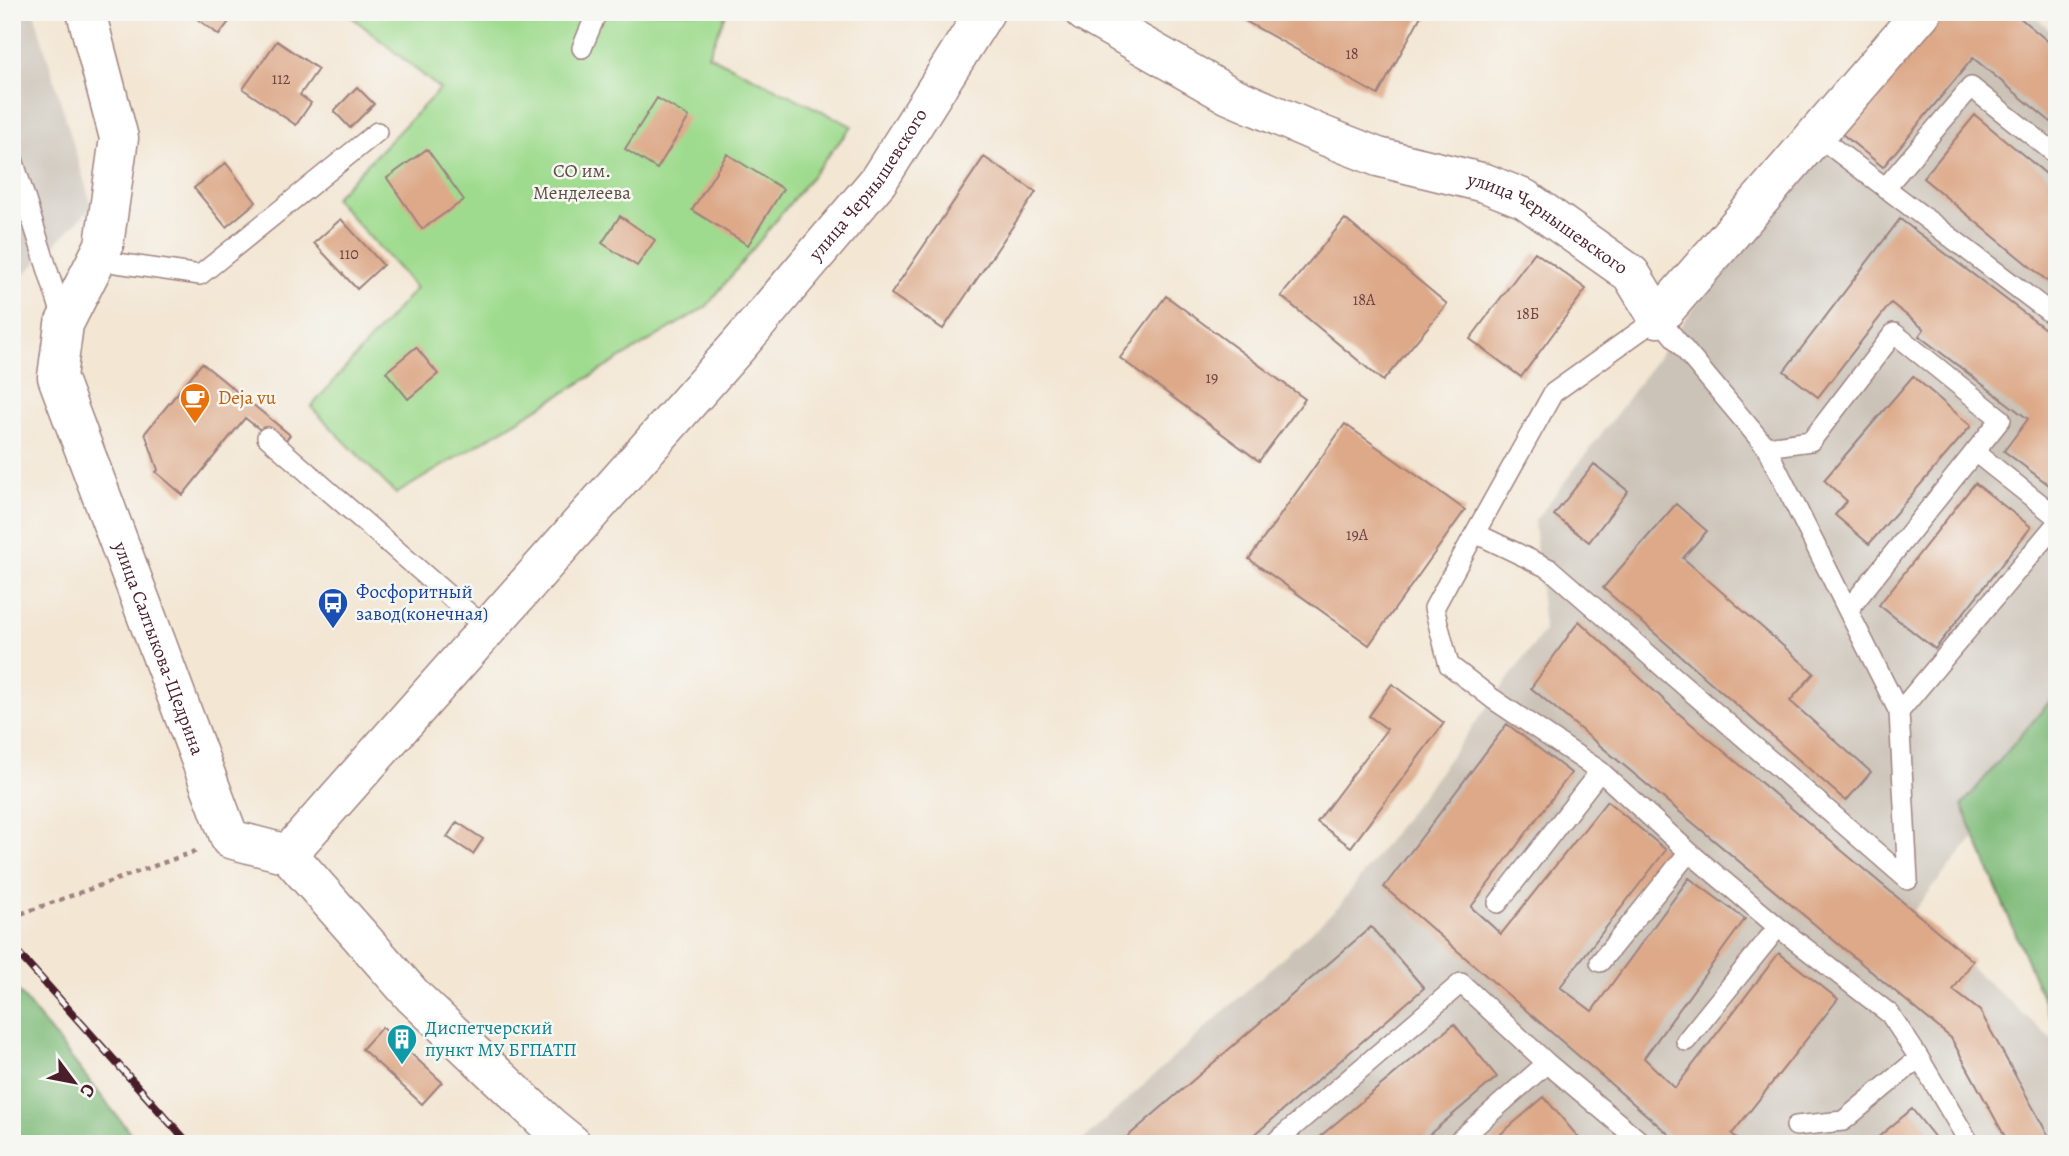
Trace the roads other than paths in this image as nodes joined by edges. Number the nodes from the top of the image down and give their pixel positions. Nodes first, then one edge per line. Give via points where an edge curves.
1 (86, 12) edge
2 (597, 12) edge
3 (985, 12) edge
4 (1084, 12) edge
5 (1922, 12) edge
6 (582, 48) dead end
7 (377, 132) dead end
8 (1816, 135) junction
9 (2057, 155) edge
10 (12, 156) edge
11 (1885, 188) junction
12 (96, 260) junction
13 (1658, 318) junction
14 (2057, 318) edge
15 (64, 324) junction
16 (267, 437) dead end
17 (1766, 447) junction
18 (1975, 452) junction
19 (2057, 517) edge
20 (2057, 523) edge
21 (1475, 533) junction
22 (1848, 610) junction
23 (488, 630) junction
24 (1899, 712) junction
25 (1600, 771) junction
26 (1689, 852) junction
27 (288, 854) junction
28 (1498, 903) dead end
29 (1778, 927) junction
30 (1600, 962) dead end
31 (1686, 1041) dead end
32 (1919, 1058) junction
33 (1547, 1063) junction
34 (1796, 1126) dead end
35 (572, 1144) edge
36 (1273, 1144) edge
37 (1455, 1144) edge
38 (1642, 1144) edge
39 (1970, 1144) edge

1 - 12 street, улица Салтыкова-Щедрина via 119,138 104,245
2 - 6 lane
3 - 23 street, улица Чернышевского via 878,181
4 - 13 street, улица Чернышевского via 1229,95 1322,135 1378,157 1485,183 1525,199 1631,274
5 - 8 street
7 - 12 lane via 200,275
8 - 11 lane
8 - 13 street
9 - 11 lane via 1971,87
10 - 15 lane
11 - 14 lane
12 - 15 street, улица Салтыкова-Щедрина
13 - 17 lane
13 - 21 lane via 1553,393
15 - 27 street, улица Салтыкова-Щедрина via 57,377 230,839
16 - 23 lane
17 - 18 lane via 1811,441 1894,333 2001,419
17 - 22 lane
18 - 19 lane
18 - 22 lane
20 - 24 lane
21 - 24 lane via 1550,569 1908,880
21 - 25 lane via 1434,608 1449,665
22 - 24 lane
23 - 27 street, улица Чернышевского
25 - 26 lane
25 - 28 lane
26 - 29 lane
26 - 30 lane
27 - 35 street via 413,996
29 - 31 lane
29 - 32 lane via 1890,1014
32 - 34 lane via 1843,1121
32 - 39 lane
33 - 36 lane via 1461,983
33 - 37 lane
33 - 38 lane

